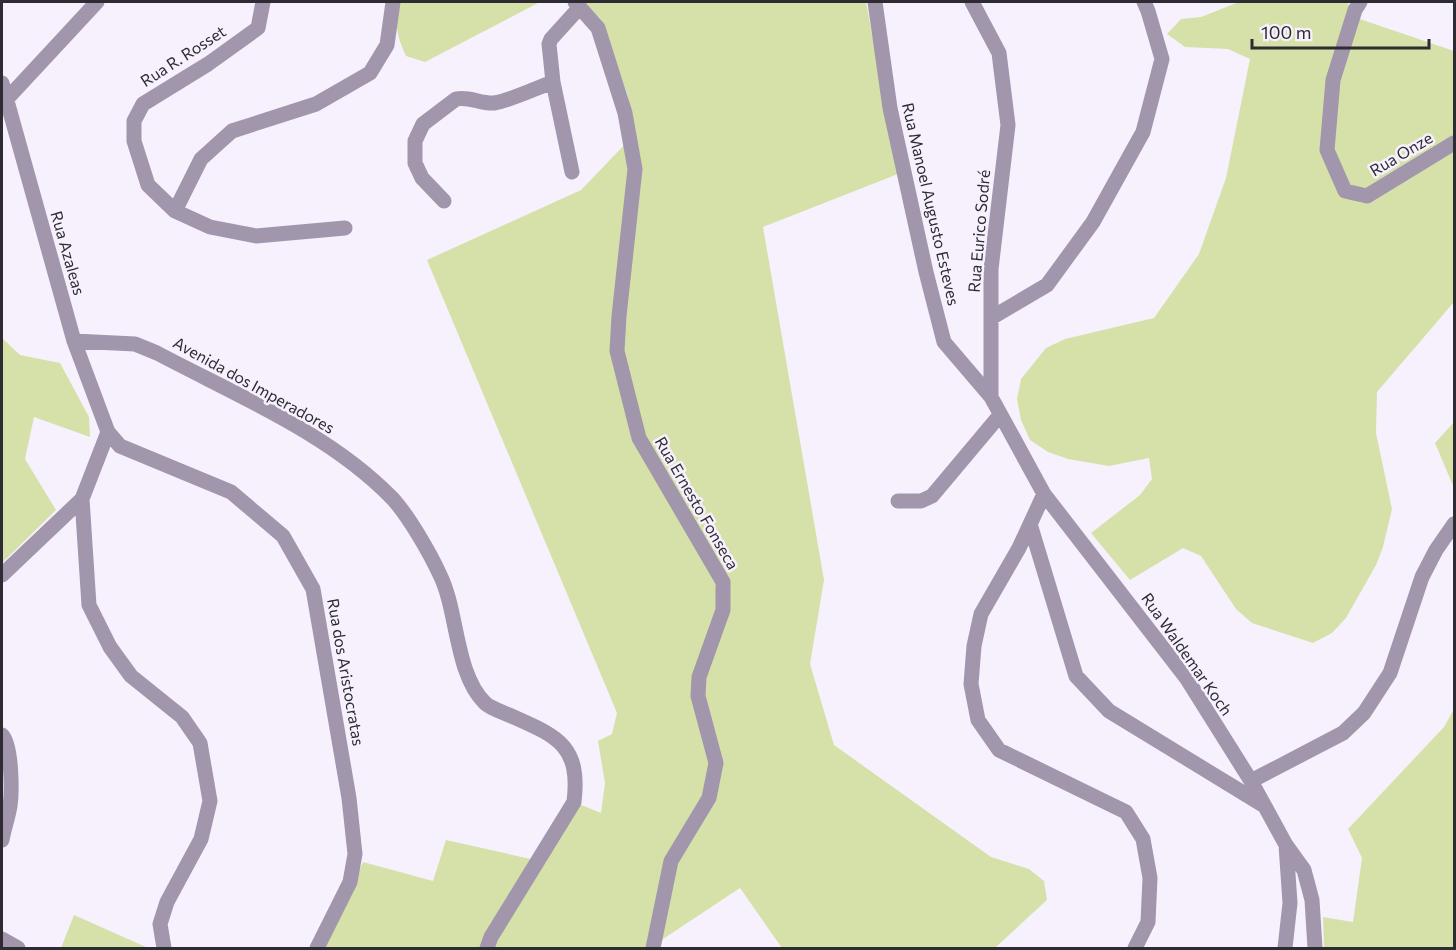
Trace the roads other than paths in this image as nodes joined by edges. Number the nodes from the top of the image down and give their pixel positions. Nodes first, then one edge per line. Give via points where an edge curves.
1 (97, 2) edge
2 (263, 2) edge
3 (393, 2) edge
4 (875, 2) edge
5 (972, 2) edge
6 (1144, 2) edge
7 (577, 4) edge
8 (1357, 4) edge
9 (553, 82) junction
10 (2, 83) edge
11 (6, 100) junction
12 (1455, 143) edge
13 (572, 172) dead end
14 (444, 201) dead end
15 (175, 211) junction
16 (345, 228) dead end
17 (991, 318) junction
18 (74, 341) junction
19 (991, 398) junction
20 (1000, 414) junction
21 (108, 432) junction
22 (1044, 494) junction
23 (82, 499) junction
24 (898, 501) dead end
25 (1030, 524) junction
26 (1455, 524) edge
27 (2, 575) edge
28 (2, 735) edge
29 (1251, 781) junction
30 (1263, 805) junction
31 (2, 840) edge
32 (1286, 845) junction
33 (2, 939) edge
34 (18, 948) edge
35 (164, 948) edge
36 (317, 948) edge
37 (487, 948) edge
38 (654, 948) edge
39 (1135, 948) edge
40 (1285, 948) edge
41 (1315, 948) edge

1 - 11 street
2 - 15 street, Rua R. Rosset via 258,28 143,104 134,121 134,141 148,184
3 - 15 street via 387,45 370,73 316,104 232,131 201,159
4 - 19 street, Rua Manoel Augusto Esteves via 890,108 944,342
5 - 17 street, Rua Eurico Sodré via 999,53 1008,125 991,269
6 - 17 street via 1162,59 1143,132 1093,222 1047,285
7 - 9 street via 549,44
7 - 38 street, Rua Ernesto Fonseca via 598,27 625,113 635,169 617,351 639,438 723,582 723,609 699,677 698,696 716,763 709,798 671,861
8 - 12 street, Rua Onze via 1333,80 1327,150 1345,190 1367,196
9 - 13 street
9 - 14 street via 495,102 462,97 423,124 415,141 415,163 422,178
10 - 11 street, Rua Azaleas
11 - 18 street, Rua Azaleas
15 - 16 street, Rua R. Rosset via 210,226 256,237
17 - 19 street, Rua Eurico Sodré
18 - 21 street, Rua Azaleas
18 - 37 street, Avenida dos Imperadores via 135,344 157,353 310,434 357,465 393,500 441,576 469,679 485,704 552,735 570,754 576,781 574,802
19 - 20 street, Rua Eurico Sodré
20 - 22 street, Rua Eurico Sodré
20 - 24 street via 932,496 921,501
21 - 23 street
21 - 36 street, Rua dos Aristocratas via 120,446 231,492 283,536 313,589 355,854 350,882
22 - 25 street
22 - 29 street, Rua Waldemar Koch via 1187,680
23 - 27 street
23 - 35 street via 89,604 110,647 131,676 182,717 200,743 210,801 201,839 166,902 160,924
25 - 30 street via 1076,676 1109,711
25 - 39 street via 981,614 971,684 978,720 999,750 1126,812 1143,839 1150,878 1148,922
26 - 29 street via 1422,577 1390,673 1364,713 1343,734
28 - 31 street via 9,757 10,804
29 - 30 street, Rua Waldemar Koch
30 - 32 street, Rua Waldemar Koch
32 - 40 street via 1290,903
32 - 41 street, Rua Waldemar Koch via 1304,870 1312,900
33 - 34 street

